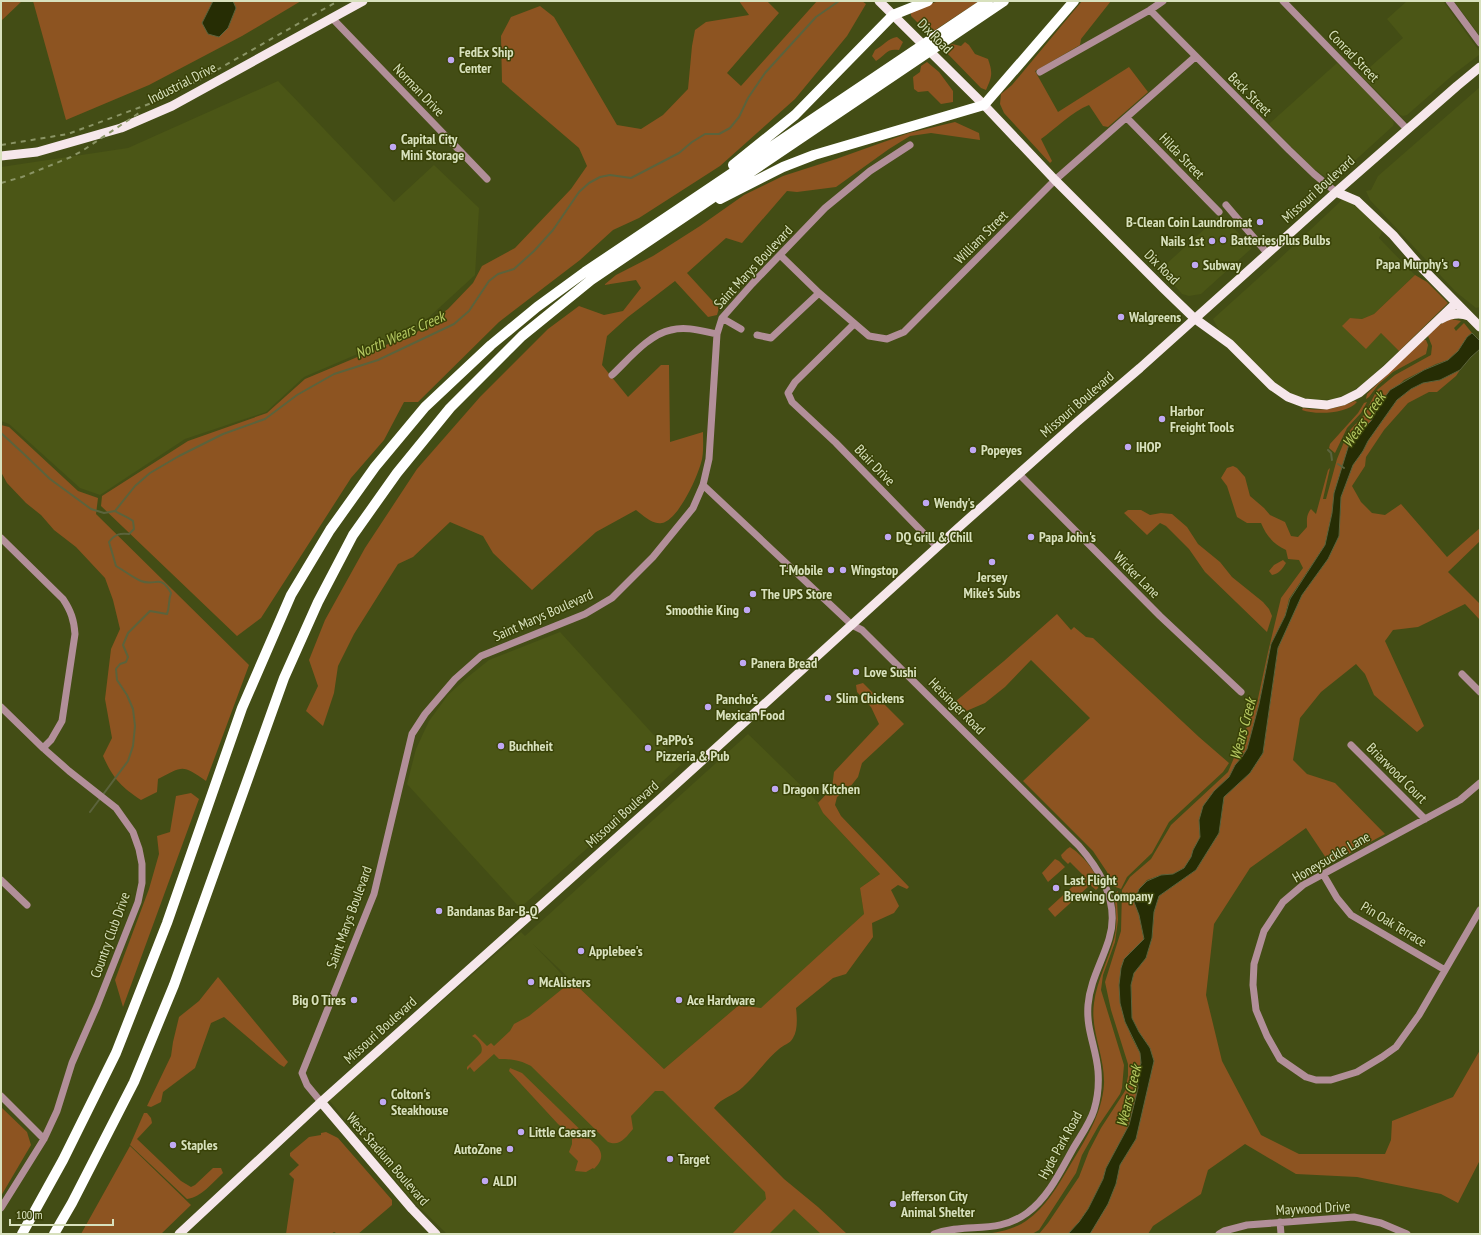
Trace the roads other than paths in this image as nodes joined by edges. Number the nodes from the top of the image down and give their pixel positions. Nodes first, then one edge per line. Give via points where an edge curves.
1 (363, 1) edge
2 (879, 1) edge
3 (928, 1) edge
4 (988, 1) edge
5 (1004, 1) edge
6 (1074, 1) edge
7 (1163, 1) edge
8 (1283, 1) edge
9 (1448, 1) edge
10 (1150, 10) junction
11 (893, 15) junction
12 (332, 18) junction
13 (1480, 43) edge
14 (1195, 57) junction
15 (1480, 67) edge
16 (1040, 72) dead end
17 (984, 105) junction
18 (1127, 118) junction
19 (1407, 129) junction
20 (910, 145) dead end
21 (1, 156) edge
22 (486, 179) dead end
23 (1055, 180) junction
24 (1336, 192) junction
25 (1226, 206) dead end
26 (680, 208) junction
27 (1219, 212) dead end
28 (672, 224) junction
29 (1267, 253) junction
30 (780, 255) junction
31 (819, 293) junction
32 (1456, 302) junction
33 (1469, 316) junction
34 (722, 318) junction
35 (1194, 318) junction
36 (1435, 322) junction
37 (854, 324) junction
38 (1480, 327) edge
39 (740, 329) dead end
40 (717, 334) junction
41 (757, 335) dead end
42 (612, 375) dead end
43 (1019, 474) junction
44 (703, 485) junction
45 (1, 538) edge
46 (937, 548) junction
47 (852, 625) junction
48 (1462, 674) dead end
49 (1241, 692) dead end
50 (1480, 692) edge
51 (1, 707) edge
52 (1351, 745) dead end
53 (43, 748) junction
54 (1480, 783) edge
55 (1425, 820) junction
56 (1067, 834) joint
57 (1323, 874) junction
58 (1, 880) edge
59 (27, 905) dead end
60 (1480, 910) edge
61 (1445, 970) junction
62 (1, 1096) edge
63 (320, 1102) junction
64 (44, 1139) junction
65 (1, 1208) edge
66 (1280, 1222) junction
67 (22, 1234) edge
68 (54, 1234) edge
69 (179, 1234) edge
70 (436, 1234) edge
71 (934, 1234) edge
72 (1219, 1234) edge
73 (1281, 1234) edge
74 (1407, 1234) edge

1 - 12 main road, Industrial Drive
2 - 11 main road, Dix Road
3 - 11 highway
4 - 26 highway
5 - 28 highway
6 - 17 highway
7 - 10 street
8 - 19 street, Conrad Street
9 - 13 street
10 - 14 street, Beck Street
10 - 16 street
11 - 17 main road, Dix Road
11 - 26 highway via 795,115
12 - 21 main road, Industrial Drive via 172,106 121,128 37,152
12 - 22 street, Norman Drive
14 - 18 street, William Street
14 - 24 street, Beck Street via 1307,168
15 - 19 main road, Missouri Boulevard
17 - 23 main road, Dix Road
17 - 28 highway via 814,155 783,167
18 - 23 street, William Street
18 - 27 street, Hilda Street
19 - 24 main road, Missouri Boulevard
20 - 30 street, Saint Marys Boulevard via 870,171 825,208
23 - 35 main road, Dix Road
23 - 37 street, William Street via 904,332 887,339 869,336
24 - 29 main road, Missouri Boulevard
24 - 32 main road via 1356,201 1393,235
25 - 29 street
26 - 67 highway via 537,307 491,345 425,407 374,467 330,530 290,595 242,708 167,923 116,1053 63,1160
28 - 68 highway via 591,280 522,336 450,408 397,473 353,535 318,602 284,678 174,985 134,1082
29 - 35 main road, Missouri Boulevard
30 - 31 street, William Street
30 - 34 street, Saint Marys Boulevard
31 - 37 street, William Street
31 - 41 street via 771,338
32 - 33 main road
32 - 36 main road, Dix Road
33 - 36 main road via 1453,314
33 - 38 main road
34 - 39 street
34 - 40 street, Saint Marys Boulevard
35 - 36 main road, Dix Road via 1230,344 1280,392 1296,400 1320,405 1346,399 1366,388
35 - 43 main road, Missouri Boulevard
37 - 46 street, Blair Drive via 795,382 788,393 792,402 836,443
40 - 42 street via 692,329 672,329 646,343
40 - 44 street, Saint Marys Boulevard via 709,459
43 - 46 main road, Missouri Boulevard
43 - 49 street, Wicker Lane via 1160,616
44 - 47 street, Heisinger Road
44 - 63 street, Saint Marys Boulevard via 693,508 653,557 612,598 585,614 481,656 455,679 412,734 374,894 302,1073 307,1085
45 - 53 street via 63,599 74,621 62,721 52,740
46 - 47 main road, Missouri Boulevard
47 - 56 street, Heisinger Road via 862,630
47 - 63 main road, Missouri Boulevard
48 - 50 street
51 - 53 street, Country Club Drive
52 - 55 street, Briarwood Court
53 - 64 street, Country Club Drive via 116,808 133,832 142,864 138,902
54 - 55 street, Honeysuckle Lane via 1460,800
55 - 57 street, Honeysuckle Lane
56 - 71 street, Hyde Park Road via 1098,870 1108,893 1111,909 1110,938 1092,983 1087,1013 1098,1070 1091,1119 1048,1193 1027,1214 993,1228 958,1229
57 - 61 street, Pin Oak Terrace via 1336,898 1350,915
57 - 61 street, Honeysuckle Lane via 1303,885 1283,902 1264,931 1254,964 1256,1010 1280,1059 1306,1077 1316,1080 1331,1080 1357,1072 1396,1047 1419,1015
58 - 59 street
60 - 61 street, Honeysuckle Lane
62 - 64 street
63 - 69 main road, Missouri Boulevard
63 - 70 main road, West Stadium Boulevard
64 - 65 street, Country Club Drive
66 - 72 street, Maywood Drive via 1247,1225
66 - 73 street
66 - 74 street, Maywood Drive via 1354,1217 1381,1223

